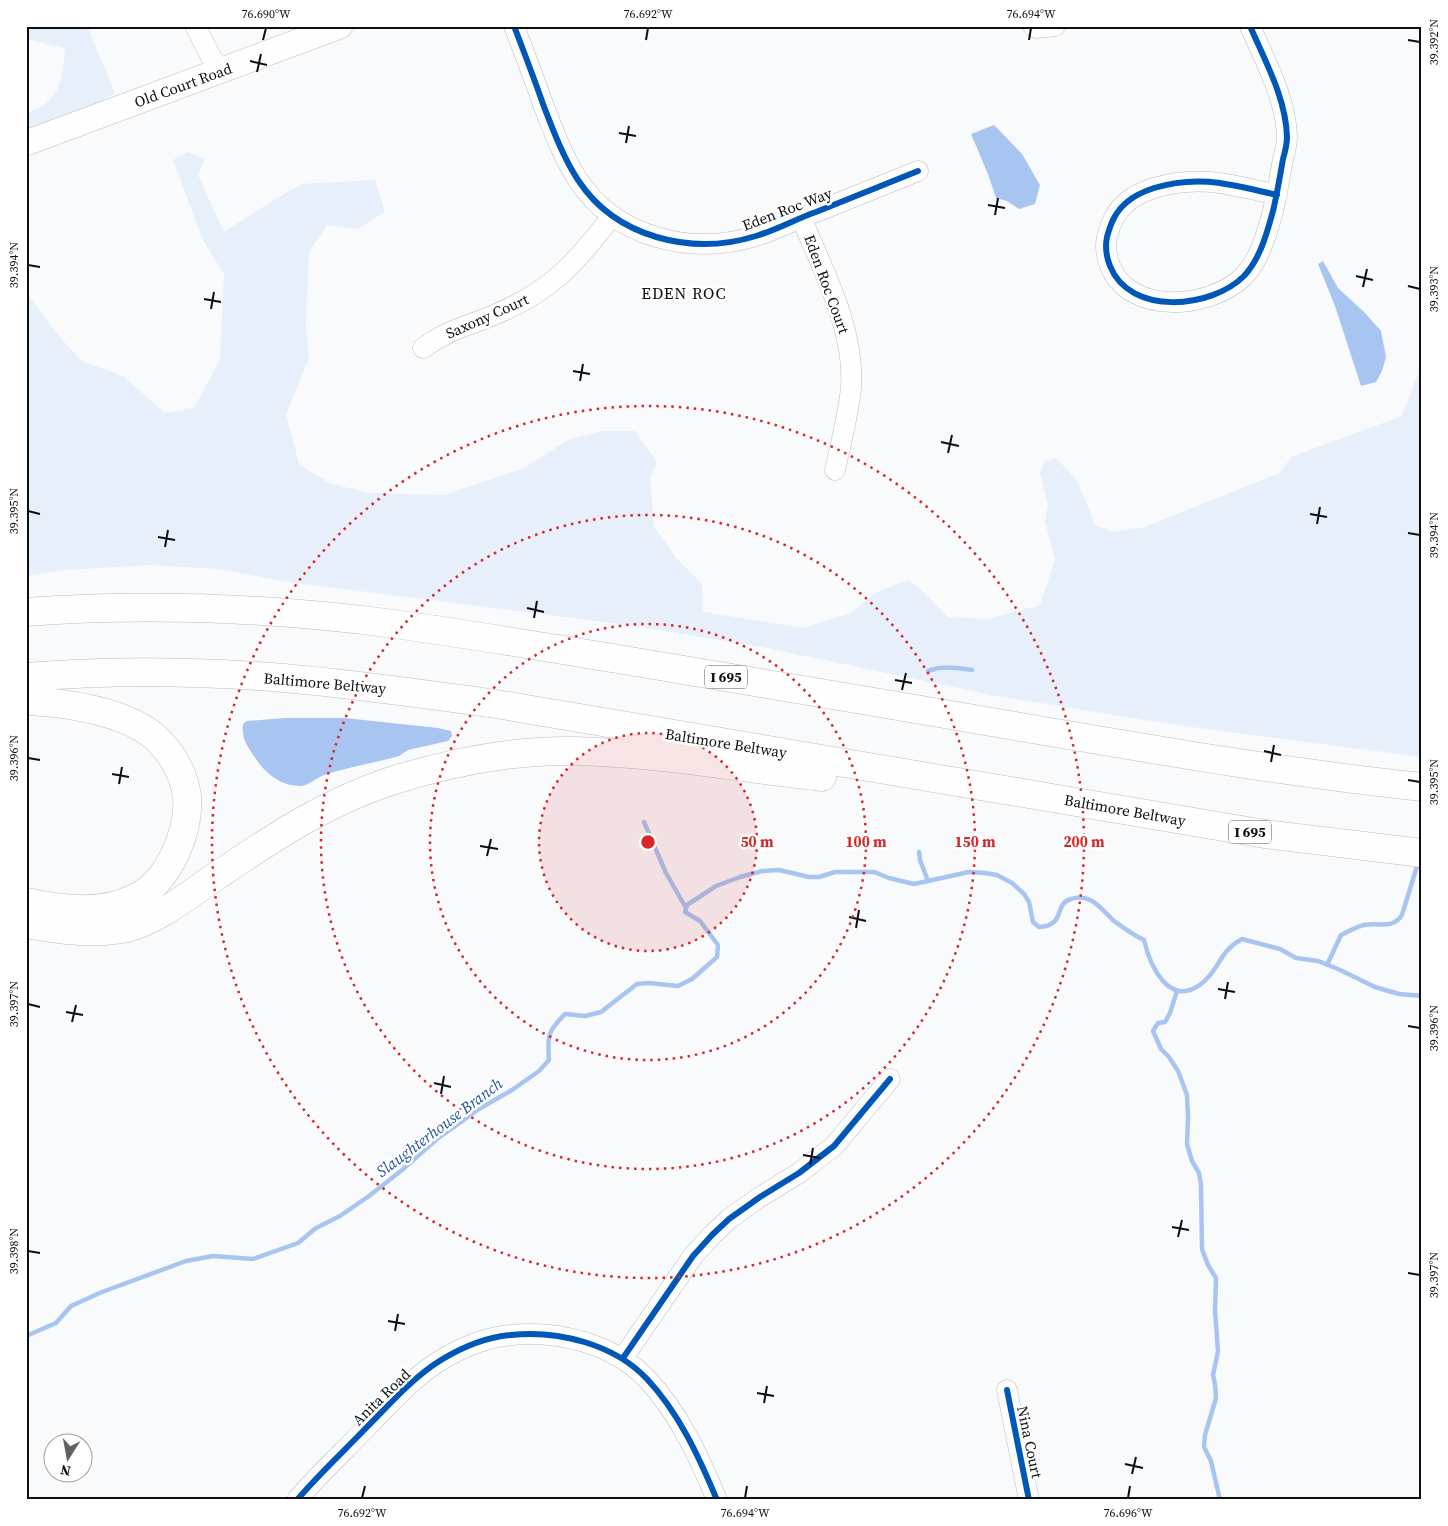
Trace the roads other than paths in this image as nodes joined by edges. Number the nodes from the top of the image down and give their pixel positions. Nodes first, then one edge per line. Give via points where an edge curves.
1 (195, 26) edge
2 (340, 26) edge
3 (514, 26) edge
4 (1033, 26) edge
5 (1055, 26) edge
6 (1250, 26) edge
7 (219, 72) junction
8 (26, 143) edge
9 (918, 171) dead end
10 (1277, 195) junction
11 (612, 216) junction
12 (801, 217) junction
13 (423, 348) dead end
14 (834, 470) dead end
15 (26, 612) edge
16 (26, 677) edge
17 (26, 702) edge
18 (1422, 787) edge
19 (1147, 814) junction
20 (1422, 853) edge
21 (26, 902) edge
22 (26, 924) edge
23 (890, 1079) dead end
24 (622, 1358) junction
25 (1007, 1390) dead end
26 (297, 1500) edge
27 (717, 1500) edge
28 (1029, 1500) edge

1 - 7 street
2 - 7 main road, Old Court Road
3 - 11 street, Eden Roc Way via 565,158 590,196
4 - 5 street
6 - 10 street via 1280,98 1286,121 1287,139
7 - 8 main road, Old Court Road
9 - 12 street, Eden Roc Way
10 - 10 street via 1268,231 1256,259 1244,276 1223,291 1184,302 1160,301 1136,295 1114,276 1107,258 1110,225 1118,210 1131,198 1148,190 1185,181 1210,181
11 - 12 street, Eden Roc Way via 638,231 663,240 709,245 757,236
11 - 13 street, Saxony Court via 568,270 547,286 496,315 444,335
12 - 14 street, Eden Roc Court via 838,306 850,359 851,387
15 - 18 highway, I 695 via 178,607 392,624 1174,753
16 - 19 highway, Baltimore Beltway / I 695 via 175,673 283,678 386,689 490,703
17 - 21 highway via 93,710 143,729 171,754 181,773 187,797 182,839 168,868 138,896 93,910 54,908
19 - 20 highway, Baltimore Beltway / I 695 via 1265,834
19 - 22 highway via 613,753 573,751 509,755 429,770 357,794 295,824 152,918 129,927 88,932
23 - 24 street via 834,1146 712,1235 693,1256
24 - 26 street, Anita Road via 567,1337 538,1334 510,1335 465,1348 420,1376
24 - 27 street, Anita Road via 663,1398 682,1427
25 - 28 street, Nina Court

